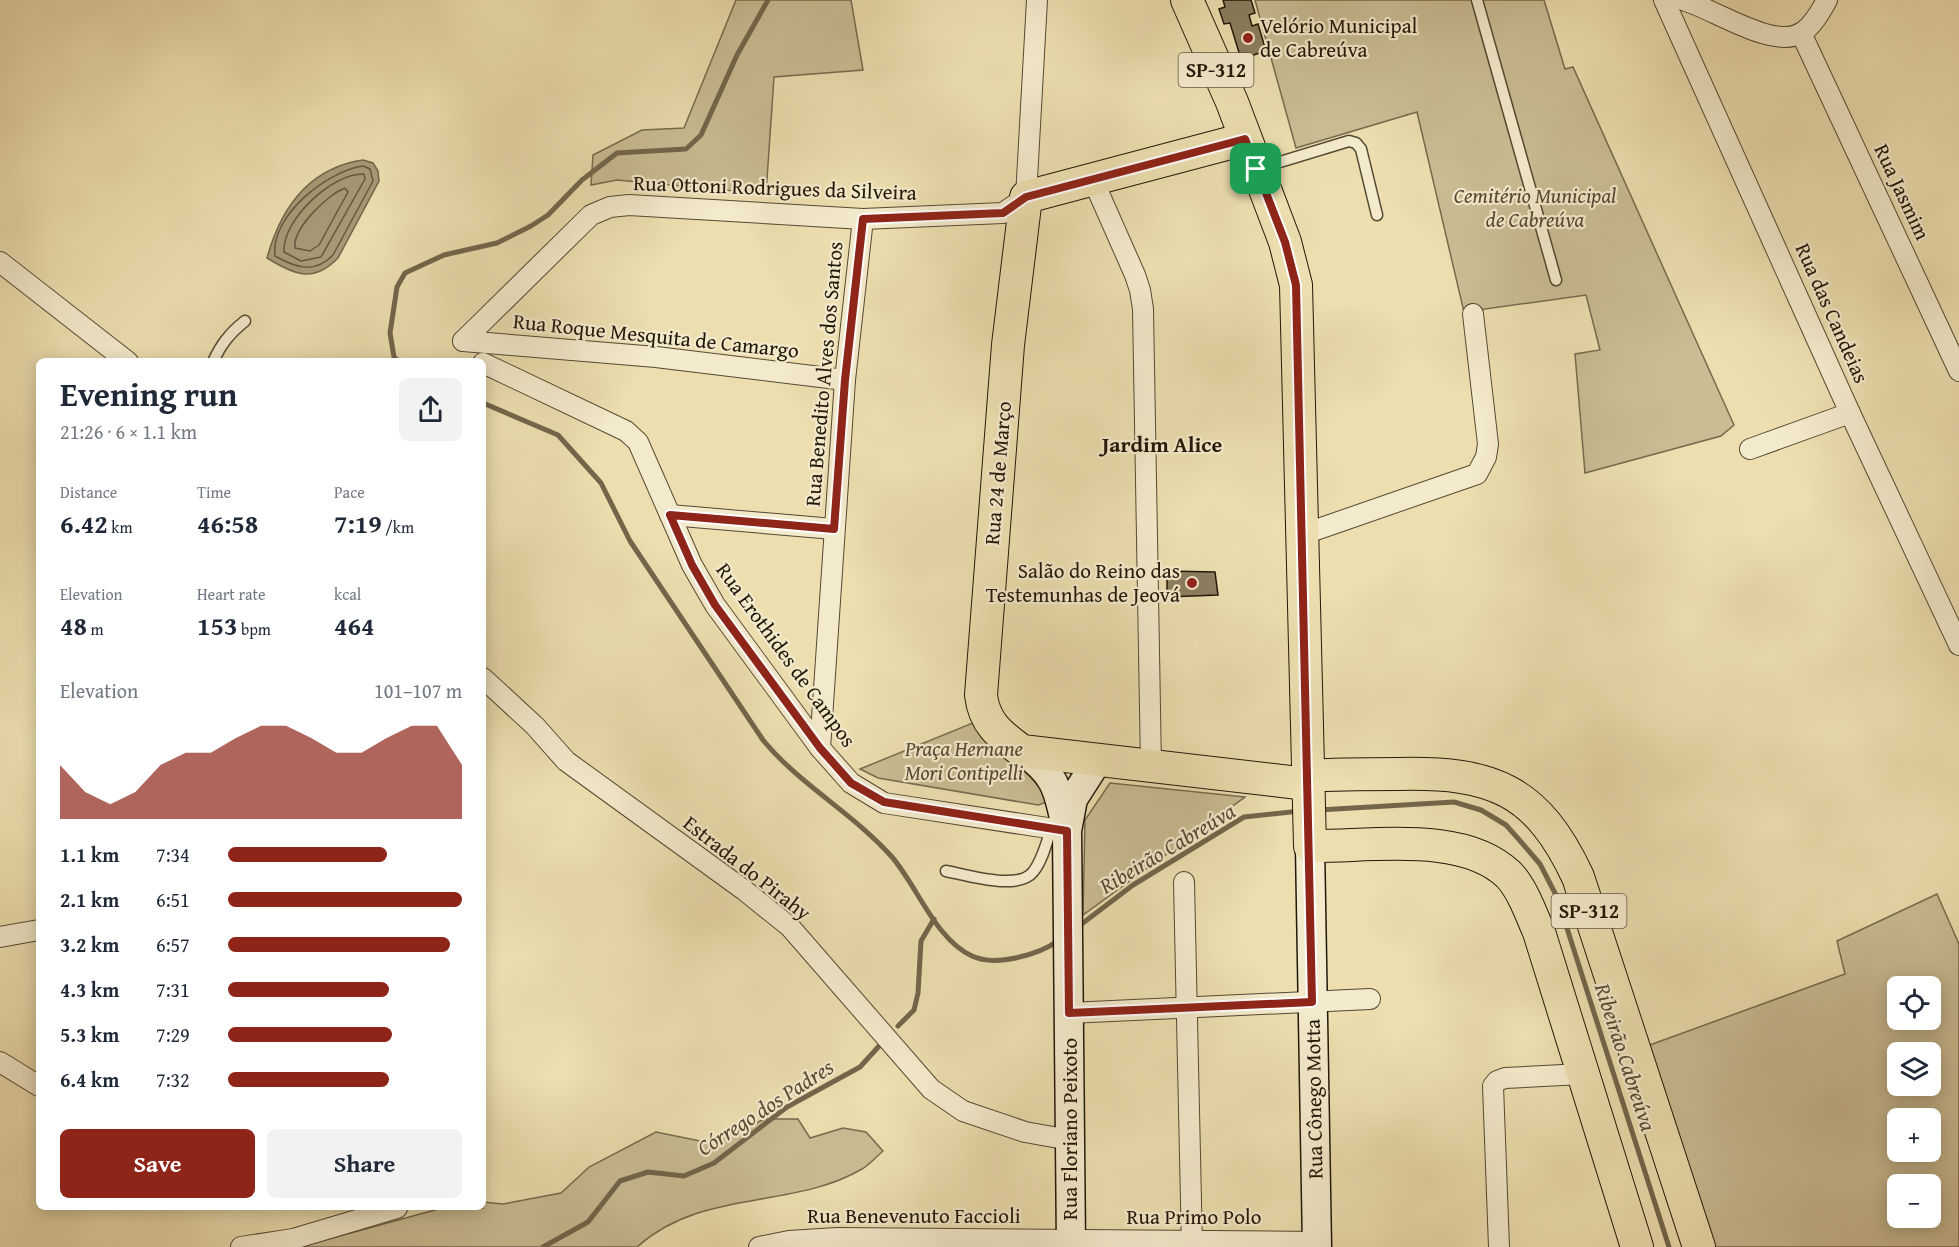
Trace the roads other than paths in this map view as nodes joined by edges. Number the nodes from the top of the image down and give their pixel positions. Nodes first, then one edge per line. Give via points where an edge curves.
1 (1036, 0) edge
2 (1187, 0) edge
3 (1477, 0) edge
4 (1664, 0) edge
5 (1683, 0) edge
6 (1827, 0) edge
7 (1801, 33) junction
8 (1245, 139) junction
9 (1256, 169) junction
10 (1093, 180) junction
11 (1026, 197) junction
12 (1377, 215) dead end
13 (863, 219) junction
14 (0, 262) edge
15 (1556, 280) dead end
16 (1473, 314) dead end
17 (245, 321) dead end
18 (463, 341) junction
19 (123, 358) edge
20 (215, 358) edge
21 (472, 358) edge
22 (486, 364) edge
23 (1959, 371) edge
24 (845, 380) junction
25 (1850, 413) junction
26 (1750, 449) dead end
27 (670, 515) junction
28 (834, 529) junction
29 (1301, 535) junction
30 (1959, 645) edge
31 (486, 681) edge
32 (820, 748) junction
33 (1098, 760) junction
34 (1056, 765) junction
35 (1151, 766) junction
36 (1308, 805) junction
37 (1059, 830) junction
38 (946, 871) dead end
39 (1184, 882) dead end
40 (36, 931) edge
41 (0, 938) edge
42 (1370, 999) dead end
43 (1312, 1002) junction
44 (1187, 1007) junction
45 (1069, 1013) junction
46 (0, 1062) edge
47 (1582, 1074) junction
48 (36, 1084) edge
49 (1070, 1140) junction
50 (391, 1210) edge
51 (294, 1243) edge
52 (1071, 1244) edge
53 (1192, 1244) edge
54 (1317, 1245) edge
55 (241, 1247) edge
56 (759, 1247) edge
57 (1499, 1247) edge
58 (1638, 1247) edge
59 (1699, 1247) edge

1 - 11 street, Rua 24 de Março
2 - 8 main road, Rua Cônego Motta / SP-312
3 - 15 lane
4 - 25 street, Rua das Candeias
5 - 7 street via 1765,35 1784,37
6 - 7 street
7 - 23 street, Rua Jasmim
8 - 9 main road, Rua Cônego Motta / SP-312
8 - 10 main road
9 - 12 lane via 1349,141 1356,143 1361,149
9 - 29 main road, Rua Cônego Motta / SP-312 via 1285,242 1296,285
10 - 11 main road
10 - 35 street via 1135,275 1143,309
11 - 13 street, Rua Ottoni Rodrigues da Silveira via 1003,213
11 - 34 main road, Rua 24 de Março via 1008,345 981,695 986,720 999,734 1022,751
13 - 18 street, Rua Ottoni Rodrigues da Silveira via 610,207 591,215
13 - 24 street, Rua Benedito Alves dos Santos
14 - 19 street
16 - 29 street via 1488,444 1477,474
17 - 20 lane via 231,332
18 - 21 street, Rua Erothides de Campos via 464,350
18 - 24 street, Rua Roque Mesquita de Camargo via 656,357
22 - 27 street, Rua Erothides de Campos via 626,431 638,442
24 - 28 street, Rua Benedito Alves dos Santos
25 - 26 street
25 - 30 street, Rua das Candeias
27 - 28 street
27 - 32 street, Rua Erothides de Campos via 715,605
28 - 32 street, Rua Benedito Alves dos Santos
29 - 36 main road, Rua Cônego Motta / SP-312
31 - 49 street, Estrada do Pirahy via 566,761 790,927 931,1089 963,1112 1025,1132
32 - 37 street, Rua Erothides de Campos via 851,783 884,802
33 - 34 main road, Rua 24 de Março
33 - 35 main road, Rua 24 de Março
33 - 37 street
34 - 37 street
35 - 36 main road, Rua 24 de Março
36 - 43 street, Rua Cônego Motta
36 - 47 main road, SP-312 via 1485,858 1509,876 1539,932
36 - 59 main road, SP-312 via 1434,773 1483,780 1510,792 1550,826 1578,877
37 - 38 lane via 1034,872 1018,882
37 - 45 street, Rua Floriano Peixoto via 1068,916
39 - 44 street
40 - 41 street
42 - 43 street
43 - 44 street
43 - 54 street, Rua Cônego Motta
44 - 45 street
44 - 53 street
45 - 49 street, Rua Floriano Peixoto
46 - 48 street
47 - 57 street via 1505,1078 1493,1086
47 - 58 main road, SP-312
49 - 52 street, Rua Floriano Peixoto
50 - 51 street
51 - 55 street
52 - 53 street, Rua Primo Polo
52 - 56 street, Rua Benevenuto Faccioli via 837,1238
53 - 54 street, Rua Primo Polo

